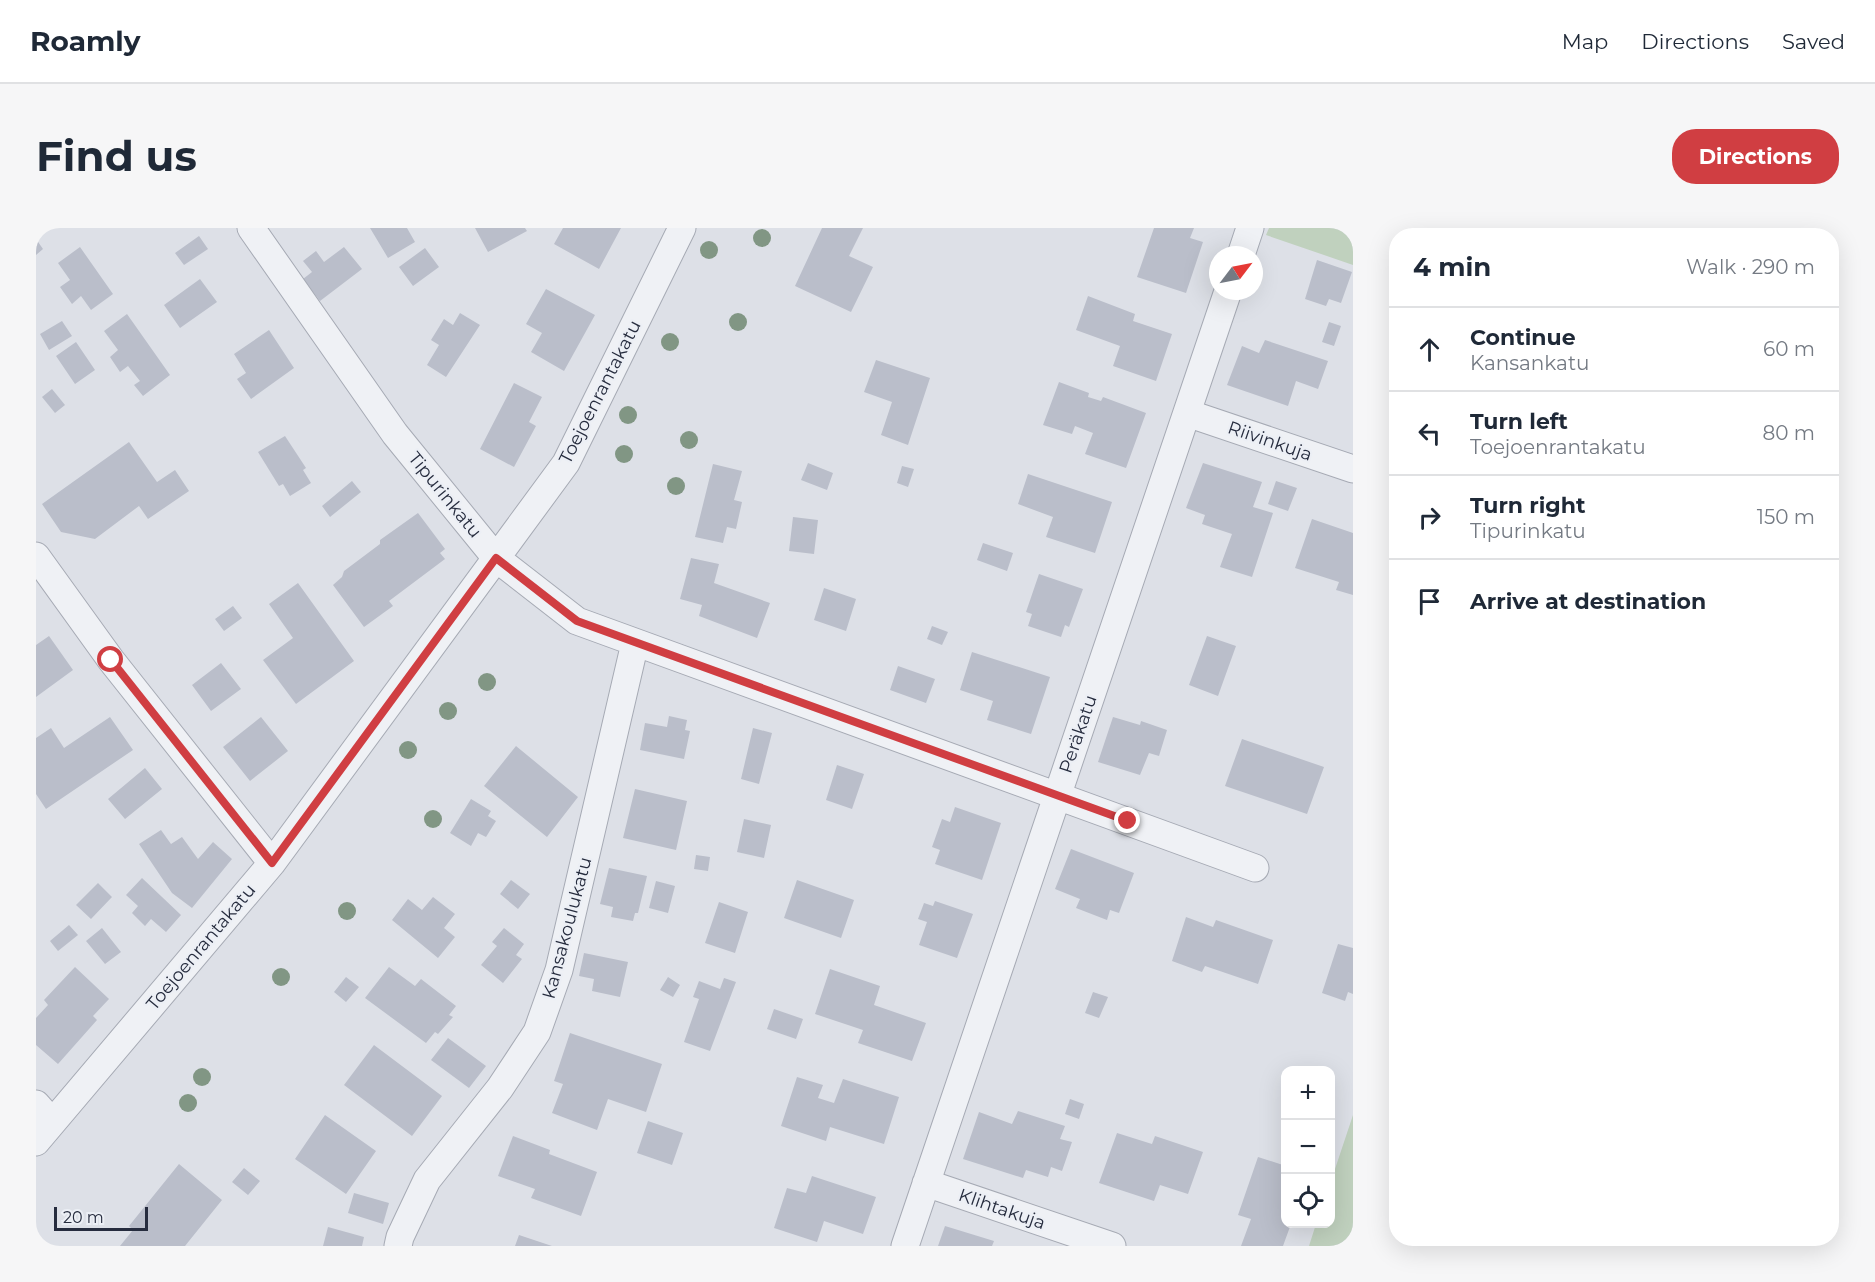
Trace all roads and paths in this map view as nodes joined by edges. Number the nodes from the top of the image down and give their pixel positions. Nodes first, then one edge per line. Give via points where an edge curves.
1 (251, 228) edge
2 (682, 228) edge
3 (1250, 228) edge
4 (1244, 246) edge
5 (1225, 300) edge
6 (1187, 413) junction
7 (1353, 469) edge
8 (36, 556) edge
9 (496, 558) junction
10 (635, 643) junction
11 (1058, 795) junction
12 (272, 863) junction
13 (1255, 868) dead end
14 (42, 1123) edge
15 (926, 1183) junction
16 (398, 1246) edge
17 (905, 1246) edge
18 (1112, 1246) edge

1 - 9 street, Tipurinkatu via 395,434
2 - 9 street, Toejoenrantakatu via 566,463
3 - 4 street
5 - 6 street, Peräkatu
6 - 7 street, Riivinkuja
6 - 11 street, Peräkatu
8 - 12 street via 111,660
9 - 10 street, Tipurinkatu via 577,621
9 - 12 street, Toejoenrantakatu
10 - 11 street, Tipurinkatu
10 - 16 street, Kansakoulukatu via 559,970 537,1032 500,1088 427,1180
11 - 13 street, Tipurinkatu
11 - 15 street, Peräkatu
12 - 14 street, Toejoenrantakatu
15 - 17 street, Peräkatu
15 - 18 street, Klihtakuja

